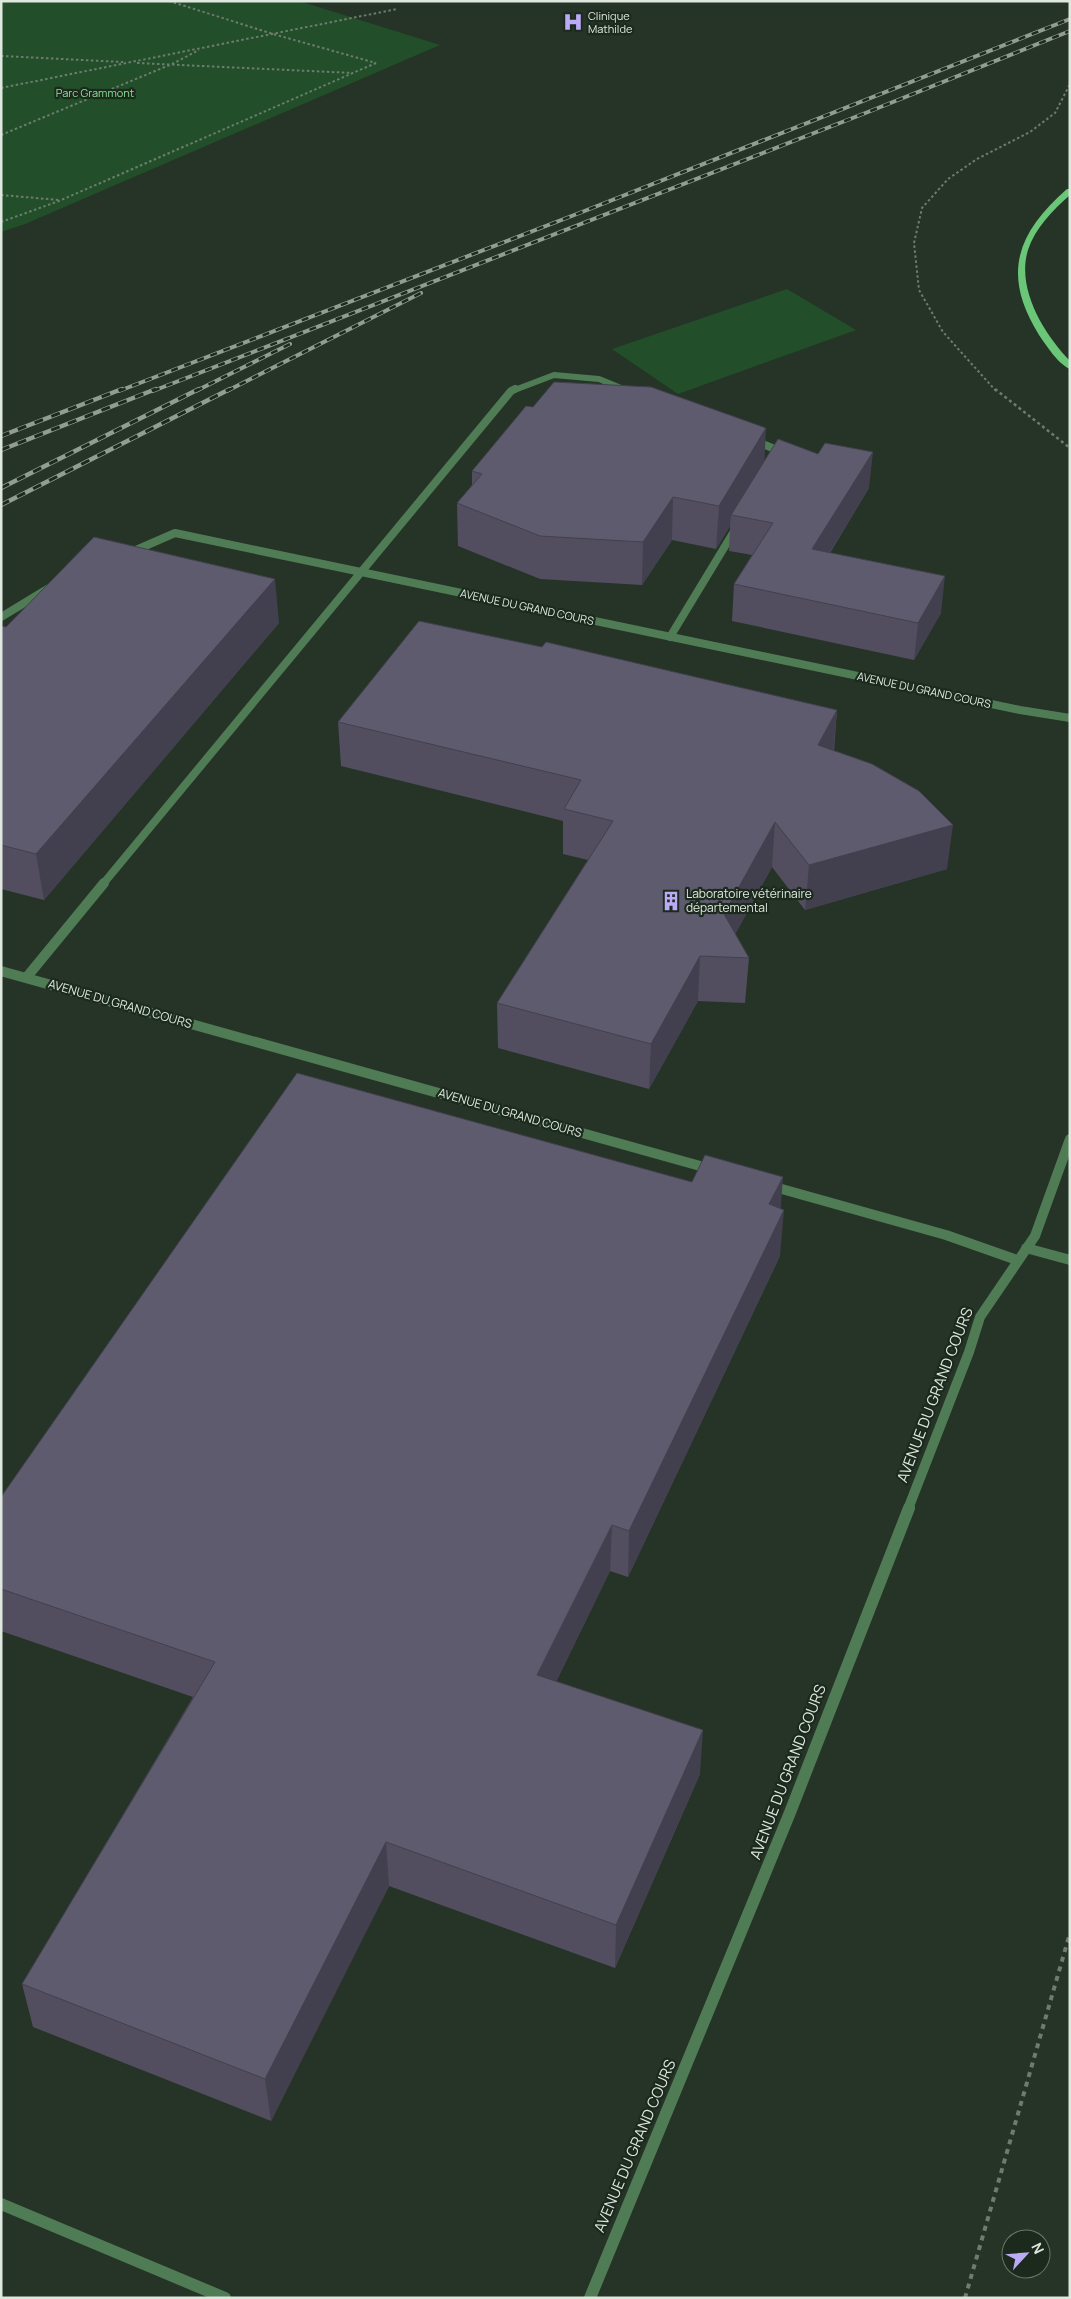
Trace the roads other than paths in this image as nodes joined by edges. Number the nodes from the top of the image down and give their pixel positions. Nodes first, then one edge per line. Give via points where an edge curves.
1 (1070, 191) edge
2 (1070, 366) edge
3 (636, 394) edge
4 (746, 437) edge
5 (777, 460) edge
6 (741, 519) edge
7 (122, 556) edge
8 (362, 573) junction
9 (59, 583) edge
10 (1, 617) edge
11 (670, 638) junction
12 (1070, 718) edge
13 (1, 971) edge
14 (26, 978) junction
15 (1070, 1139) edge
16 (724, 1173) edge
17 (762, 1183) edge
18 (1026, 1248) junction
19 (1017, 1260) junction
20 (1070, 1260) edge
21 (1, 2204) edge
22 (225, 2298) edge
23 (590, 2298) edge

1 - 2 main road via 1050,210 1032,235 1022,260 1024,290 1034,321 1056,353
3 - 8 street via 599,379 554,375 511,391
4 - 5 street via 782,452
6 - 11 street
7 - 8 street, AVENUE DU GRAND COURS via 175,533
8 - 11 street, AVENUE DU GRAND COURS
8 - 14 street
9 - 10 street
11 - 12 street, AVENUE DU GRAND COURS
13 - 14 street, AVENUE DU GRAND COURS
14 - 16 street, AVENUE DU GRAND COURS
15 - 18 street, AVENUE DU GRAND COURS via 1035,1236
17 - 19 street via 946,1235
18 - 19 street, AVENUE DU GRAND COURS
18 - 20 street
19 - 23 street, AVENUE DU GRAND COURS via 980,1316 970,1352 790,1811
21 - 22 street

